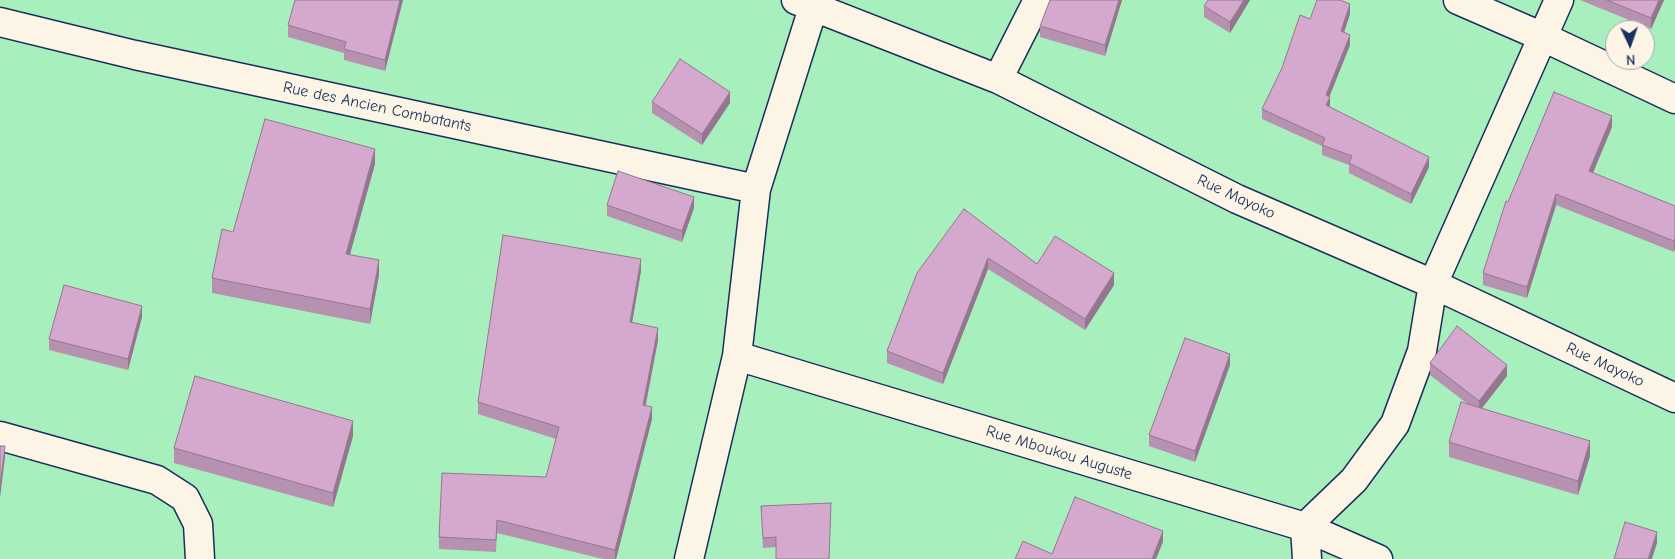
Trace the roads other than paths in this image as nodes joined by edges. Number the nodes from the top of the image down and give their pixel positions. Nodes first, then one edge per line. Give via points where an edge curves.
1 (1038, 0) edge
2 (1458, 0) edge
3 (1559, 0) edge
4 (805, 4) edge
5 (0, 22) edge
6 (1543, 37) junction
7 (998, 79) junction
8 (1675, 99) edge
9 (756, 189) junction
10 (1433, 284) junction
11 (737, 356) junction
12 (1675, 398) edge
13 (0, 436) edge
14 (1305, 527) junction
15 (200, 559) edge
16 (689, 559) edge
17 (1307, 559) edge
18 (1378, 559) edge

1 - 7 street
2 - 6 street
3 - 6 street
4 - 7 street, Rue Mayoko
4 - 9 street
5 - 9 street, Rue des Ancien Combatants via 135,55
6 - 8 street
6 - 10 street
7 - 10 street, Rue Mayoko via 1237,199
9 - 11 street
10 - 12 street, Rue Mayoko
10 - 14 street via 1422,351 1395,424 1354,480
11 - 14 street, Rue Mboukou Auguste
11 - 16 street
13 - 15 street via 164,484 185,498 198,524
14 - 17 street
14 - 18 street, Rue Mboukou Auguste

